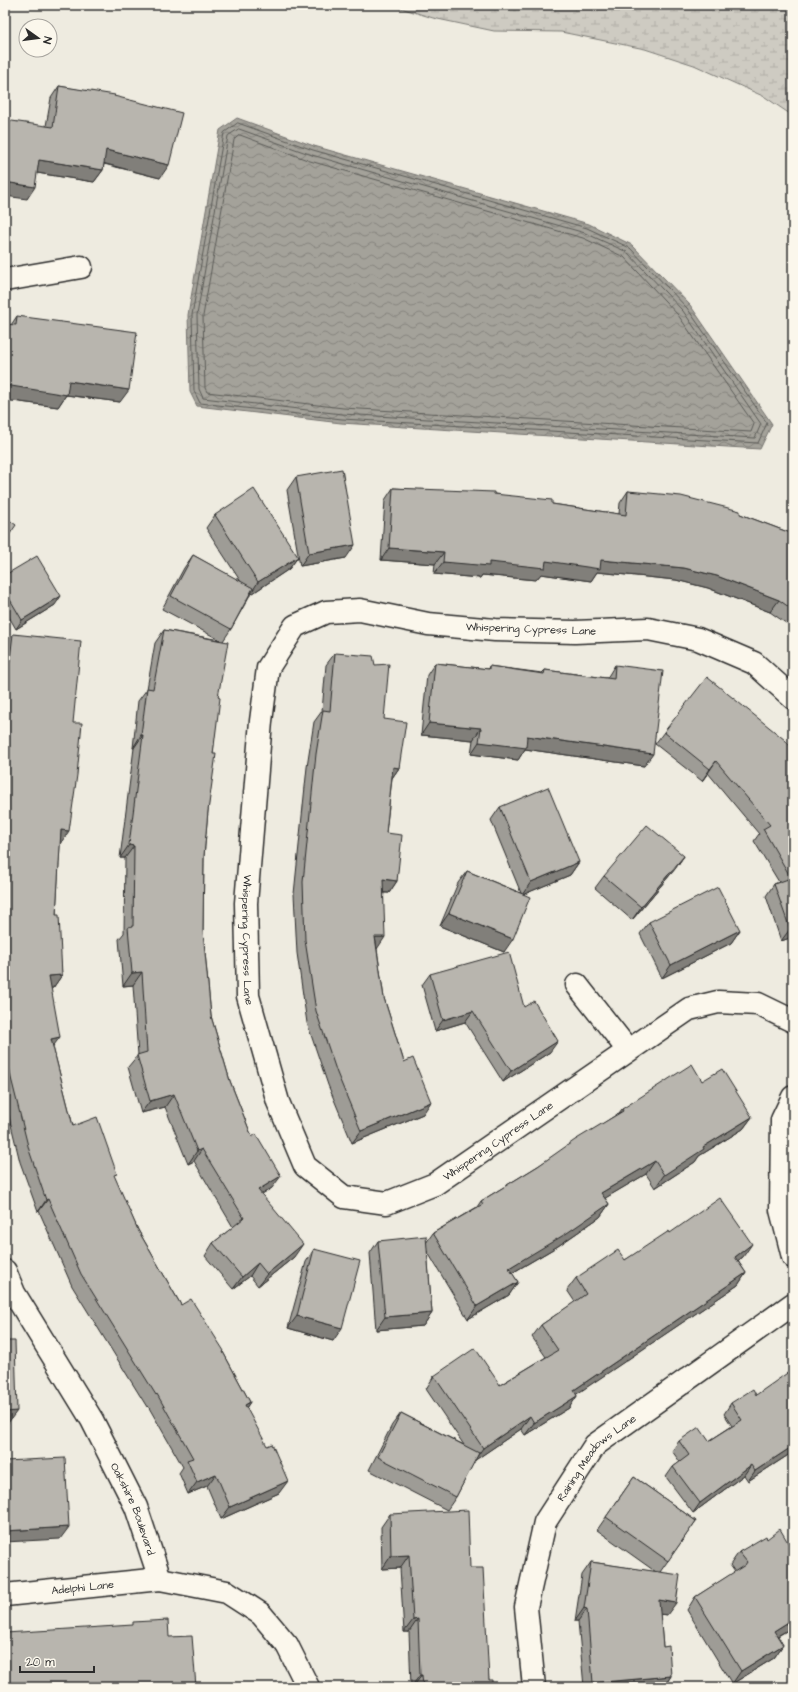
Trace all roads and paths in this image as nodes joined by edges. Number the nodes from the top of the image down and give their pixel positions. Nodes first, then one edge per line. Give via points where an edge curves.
1 (81, 267) dead end
2 (5, 280) edge
3 (793, 698) edge
4 (577, 985) dead end
5 (793, 1021) edge
6 (628, 1050) junction
7 (793, 1097) edge
8 (793, 1257) edge
9 (5, 1271) edge
10 (10, 1293) edge
11 (793, 1304) edge
12 (160, 1579) junction
13 (5, 1595) edge
14 (308, 1687) edge
15 (534, 1687) edge

1 - 2 street
3 - 6 street, Whispering Cypress Lane via 754,663 698,639 648,629 575,632 495,630 428,624 360,610 326,612 296,626 268,668 261,721 246,904 248,996 278,1102 305,1166 344,1197 387,1203 435,1184
4 - 6 street
5 - 6 street, Whispering Cypress Lane via 758,1004 718,1002 689,1009
7 - 8 street via 782,1120 781,1210
9 - 10 street, Oakshire Boulevard
10 - 12 street, Oakshire Boulevard via 92,1420 136,1507
11 - 15 street, Raining Meadows Lane via 595,1445 545,1522 526,1607
12 - 13 street, Adelphi Lane
12 - 14 street via 227,1592 261,1614 287,1645

